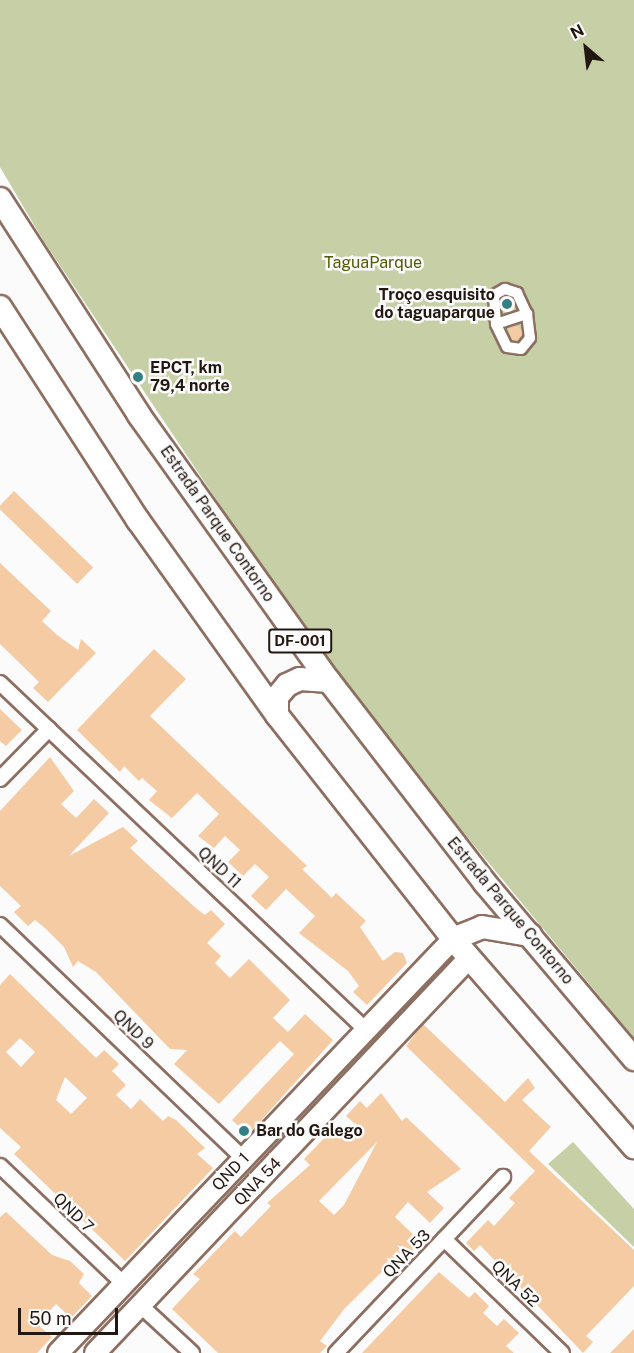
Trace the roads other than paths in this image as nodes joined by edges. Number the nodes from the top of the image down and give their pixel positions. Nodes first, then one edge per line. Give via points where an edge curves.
1 (0, 199) edge
2 (0, 307) edge
3 (527, 314) junction
4 (496, 324) junction
5 (328, 681) junction
6 (0, 683) edge
7 (277, 715) junction
8 (49, 729) junction
9 (0, 779) edge
10 (0, 925) edge
11 (530, 935) junction
12 (453, 939) junction
13 (469, 958) junction
14 (402, 992) junction
15 (419, 1011) junction
16 (366, 1030) junction
17 (634, 1059) edge
18 (634, 1147) edge
19 (243, 1159) junction
20 (0, 1166) edge
21 (502, 1177) dead end
22 (444, 1239) junction
23 (124, 1284) junction
24 (140, 1305) junction
25 (79, 1344) edge
26 (337, 1352) edge
27 (58, 1353) edge
28 (95, 1353) edge
29 (192, 1353) edge
30 (562, 1353) edge

1 - 5 highway, Estrada Parque Contorno / DF-001 via 139,414
2 - 7 highway via 138,520
3 - 4 street
3 - 4 street via 517,293 500,290 492,302
3 - 4 street via 530,338 521,349 507,347
5 - 7 highway via 306,679 287,685 277,697
5 - 11 highway, Estrada Parque Contorno / DF-001
6 - 8 street, QND 11
7 - 12 highway
8 - 9 street
8 - 16 street, QND 11
10 - 19 street, QND 9
11 - 12 highway via 482,927
11 - 17 highway, Estrada Parque Contorno / DF-001
12 - 13 highway
12 - 14 main road, QND 1
13 - 15 main road, QNA 54
13 - 18 highway
14 - 15 main road via 410,993
14 - 16 main road, QND 1
15 - 24 main road, QNA 54
16 - 19 main road, QND 1
19 - 23 main road, QND 1
20 - 23 street, QND 7
21 - 22 street, QNA 53
22 - 26 street, QNA 53
22 - 30 street, QNA 52
23 - 25 main road, QND 1
24 - 28 main road, QNA 54
24 - 29 street
25 - 27 main road, QND 1

